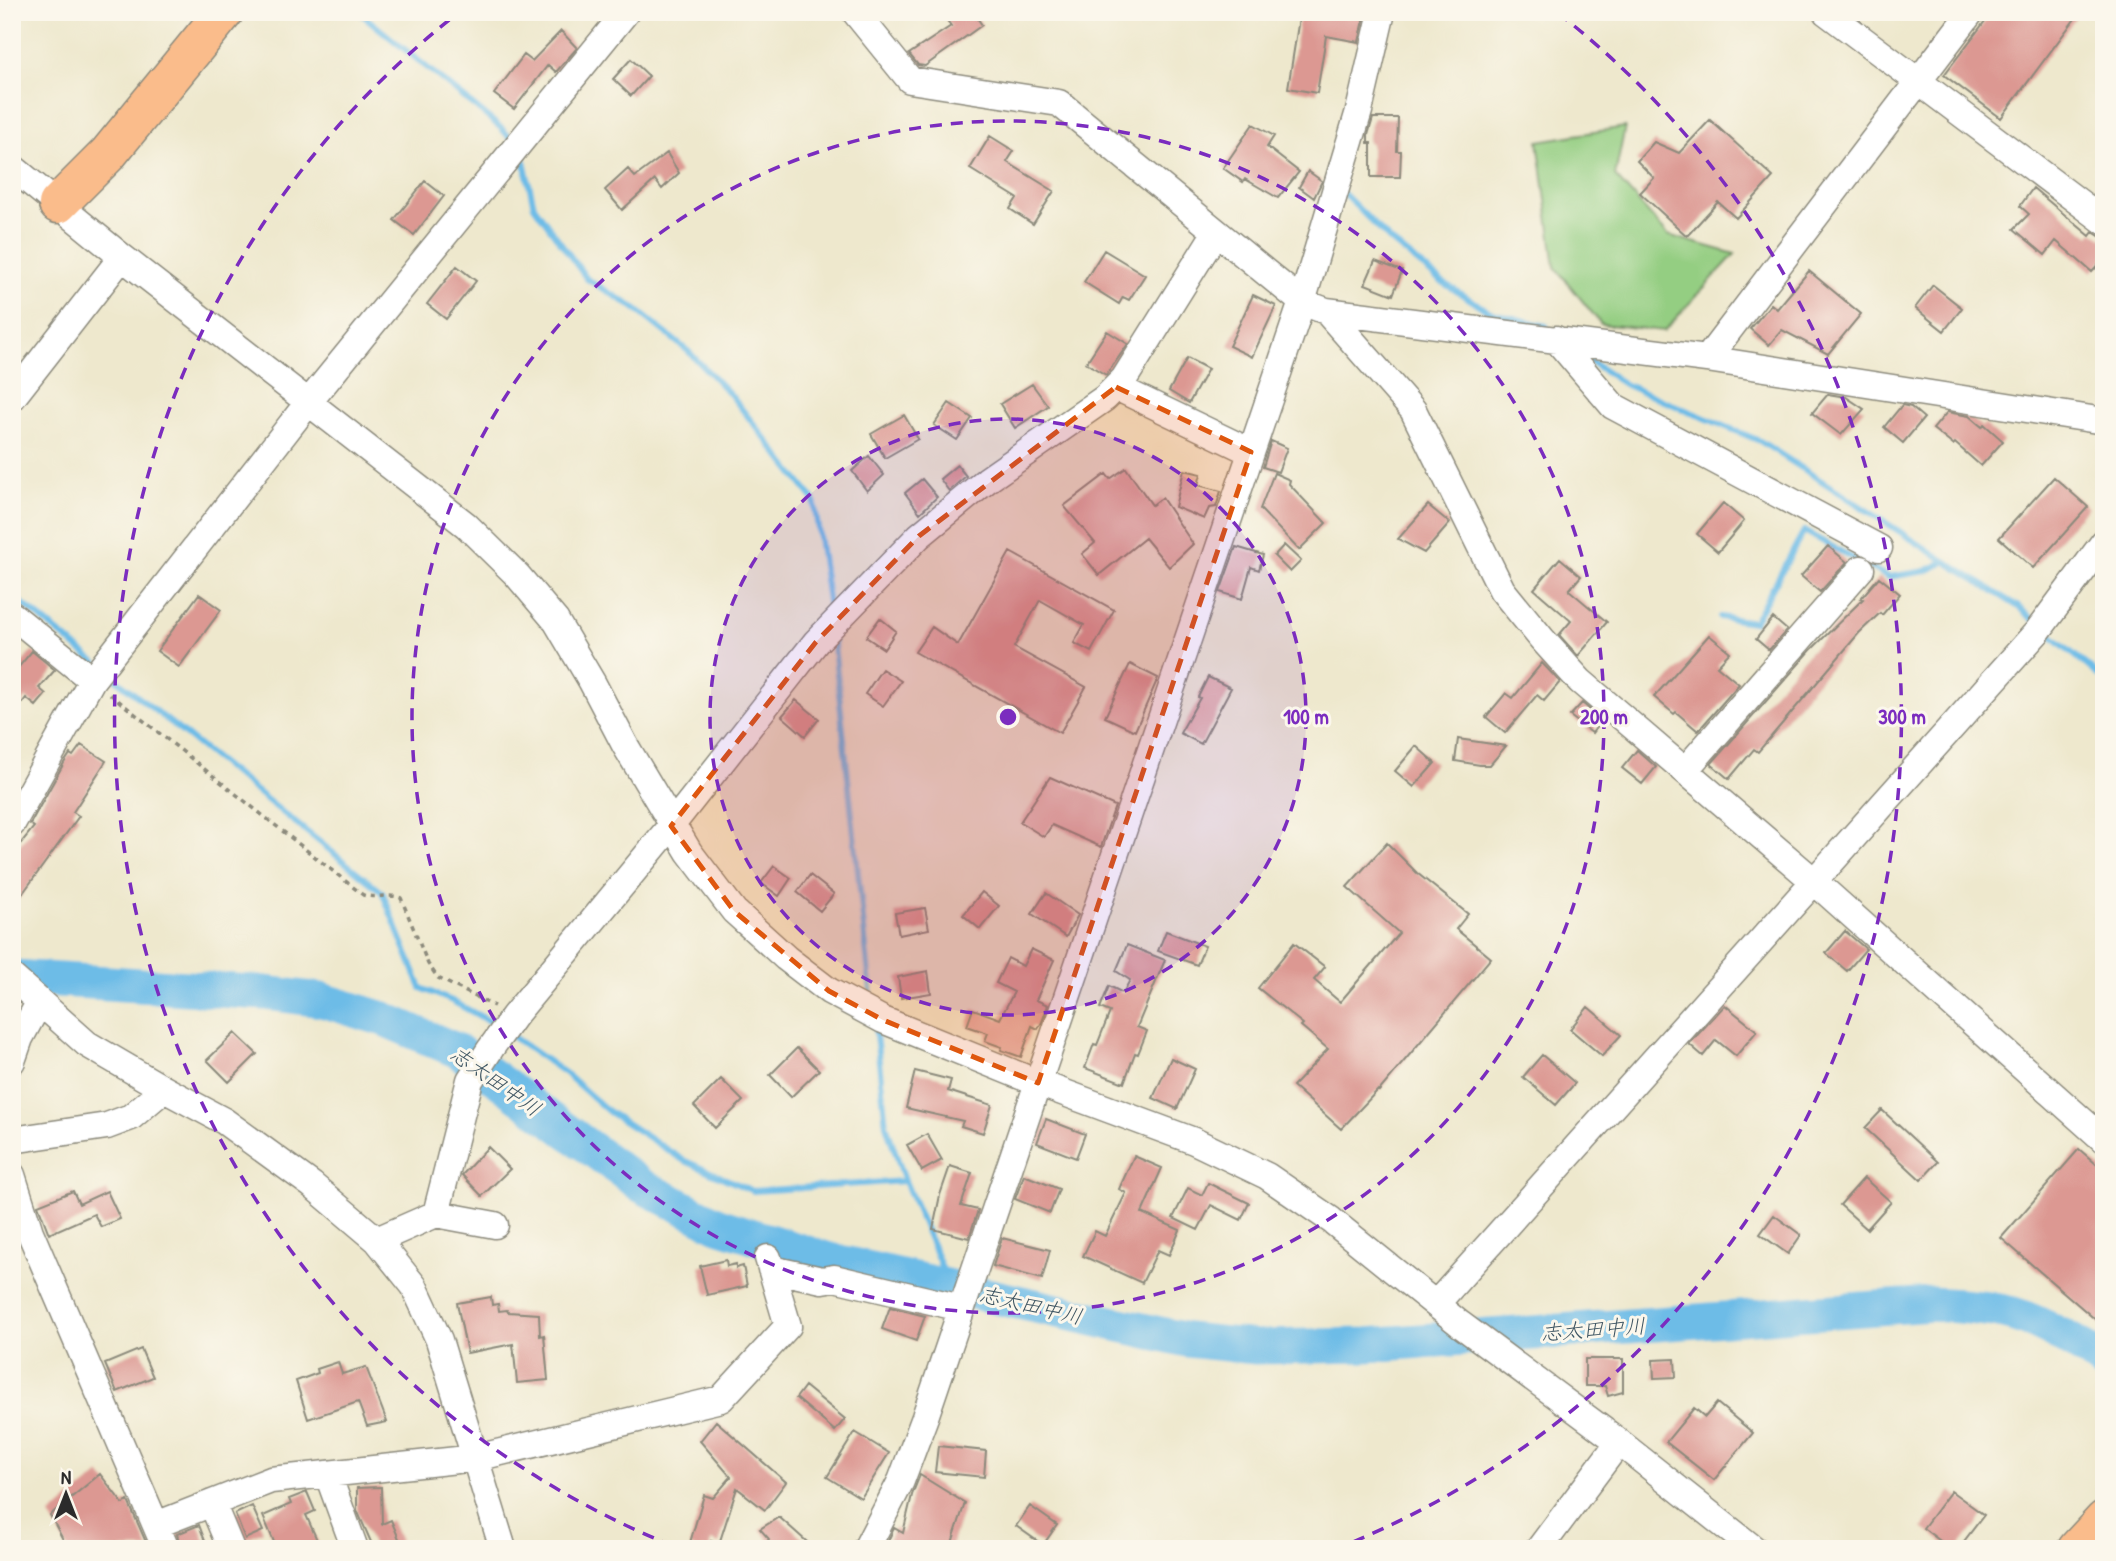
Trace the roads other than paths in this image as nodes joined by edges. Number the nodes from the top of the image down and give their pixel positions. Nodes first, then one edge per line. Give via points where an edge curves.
1 (198, 12) edge
2 (224, 12) edge
3 (626, 12) edge
4 (855, 12) edge
5 (1382, 12) edge
6 (1826, 12) edge
7 (1971, 12) edge
8 (1919, 81) junction
9 (12, 167) edge
10 (58, 204) junction
11 (2104, 221) edge
12 (1216, 232) junction
13 (122, 257) junction
14 (1314, 307) junction
15 (1568, 341) junction
16 (1707, 359) junction
17 (1116, 387) junction
18 (12, 398) edge
19 (307, 403) junction
20 (2104, 421) edge
21 (1251, 452) junction
22 (2104, 541) edge
23 (1879, 548) dead end
24 (1861, 569) dead end
25 (12, 615) edge
26 (92, 680) junction
27 (1685, 770) junction
28 (12, 824) edge
29 (671, 826) junction
30 (1815, 882) junction
31 (12, 977) edge
32 (36, 1001) junction
33 (12, 1061) edge
34 (1038, 1083) junction
35 (163, 1090) junction
36 (12, 1140) edge
37 (2104, 1140) edge
38 (12, 1175) edge
39 (436, 1214) junction
40 (495, 1225) dead end
41 (377, 1240) junction
42 (1436, 1304) junction
43 (962, 1305) junction
44 (1619, 1442) junction
45 (476, 1458) junction
46 (328, 1475) junction
47 (212, 1503) junction
48 (2104, 1521) edge
49 (161, 1537) edge
50 (871, 1548) edge
51 (231, 1549) edge
52 (355, 1549) edge
53 (503, 1549) edge
54 (1539, 1549) edge
55 (1754, 1549) edge
56 (2077, 1549) edge

1 - 10 highway via 94,143
2 - 10 highway via 108,154
3 - 19 street
4 - 12 street via 910,80 1059,103
5 - 14 street
6 - 8 street
7 - 8 street
8 - 11 street
8 - 16 street
9 - 10 street
10 - 13 street
12 - 14 street
12 - 17 street
13 - 18 street
13 - 19 street
14 - 15 street
14 - 21 street
14 - 27 street via 1413,410 1502,590 1580,681
15 - 16 street
15 - 23 street via 1613,406
16 - 20 street
17 - 21 street
17 - 29 street via 987,480 919,536 816,642
19 - 26 street
19 - 29 street via 466,525 517,575 556,621
21 - 34 street
22 - 30 street via 2041,627
24 - 27 street
25 - 26 street
26 - 28 street
27 - 30 street
29 - 34 street via 734,911 829,991 883,1020
29 - 39 street via 503,1032 470,1080
30 - 37 street
30 - 42 street
31 - 32 street
32 - 33 street
32 - 35 street via 87,1045
34 - 42 street via 1194,1141 1267,1177 1331,1220
34 - 43 street
35 - 36 street via 131,1117 107,1126
35 - 41 street via 224,1121 312,1185
38 - 49 street via 30,1232
39 - 40 street
39 - 41 street
41 - 45 street via 415,1286 439,1340
42 - 44 street
43 - 45 street via 834,1278 822,1280 770,1264 788,1326 721,1399
43 - 50 street via 901,1481
44 - 54 street
44 - 55 street
45 - 46 street
45 - 53 street
46 - 47 street via 271,1480
46 - 52 street
47 - 49 street
47 - 51 street
48 - 56 highway

